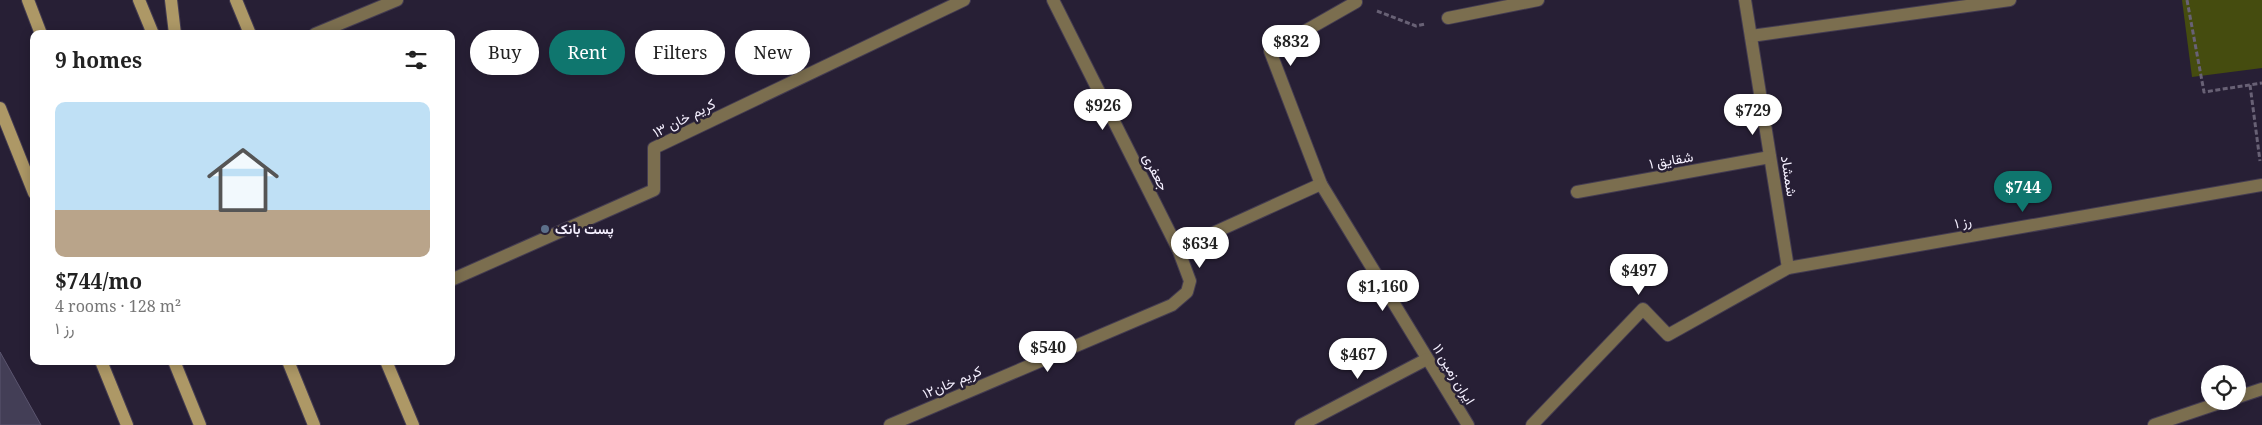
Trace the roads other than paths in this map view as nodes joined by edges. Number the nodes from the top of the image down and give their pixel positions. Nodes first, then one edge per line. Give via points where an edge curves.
1 (28, 0) edge
2 (139, 0) edge
3 (171, 0) edge
4 (236, 0) edge
5 (397, 0) edge
6 (964, 0) edge
7 (1053, 0) edge
8 (1538, 0) edge
9 (1745, 0) edge
10 (2010, 0) edge
11 (1356, 1) edge
12 (1448, 18) road end
13 (39, 30) edge
14 (151, 30) edge
15 (175, 30) edge
16 (248, 30) edge
17 (325, 30) edge
18 (1751, 36) junction
19 (0, 108) edge
20 (1770, 157) junction
21 (30, 183) edge
22 (1321, 184) junction
23 (2262, 185) edge
24 (1577, 192) dead end
25 (1178, 249) junction
26 (1788, 268) junction
27 (455, 278) edge
28 (1187, 292) joint
29 (1427, 358) junction
30 (103, 365) edge
31 (176, 365) edge
32 (290, 365) edge
33 (388, 365) edge
34 (2262, 389) edge
35 (2246, 394) edge
36 (2201, 409) edge
37 (126, 425) edge
38 (200, 425) edge
39 (314, 425) edge
40 (412, 425) edge
41 (890, 425) edge
42 (1301, 425) edge
43 (1468, 425) edge
44 (1532, 425) edge
45 (2154, 425) edge

1 - 13 main road
2 - 14 main road
3 - 15 main road
4 - 16 main road
5 - 17 street
6 - 27 street, کریم خان ۱۳ via 654,148 654,190
7 - 25 street, جعفری
8 - 12 street
9 - 18 street, شمشاد
10 - 18 street
11 - 22 street, ایران زمین ۱۱ via 1270,51
18 - 20 street, شمشاد
19 - 21 main road
20 - 24 street, شقایق ۱
20 - 26 street, شمشاد
22 - 25 street
22 - 29 street, ایران زمین ۱۱
23 - 26 street, رز ۱
25 - 28 street, جعفری via 1190,281
26 - 44 street, رز ۱ via 1668,335 1643,309
28 - 41 street, کریم خان۱۲ via 1172,305
29 - 42 street
29 - 43 street, ایران زمین ۱۱
30 - 37 main road
31 - 38 main road
32 - 39 main road
33 - 40 main road
34 - 35 street
36 - 45 street

